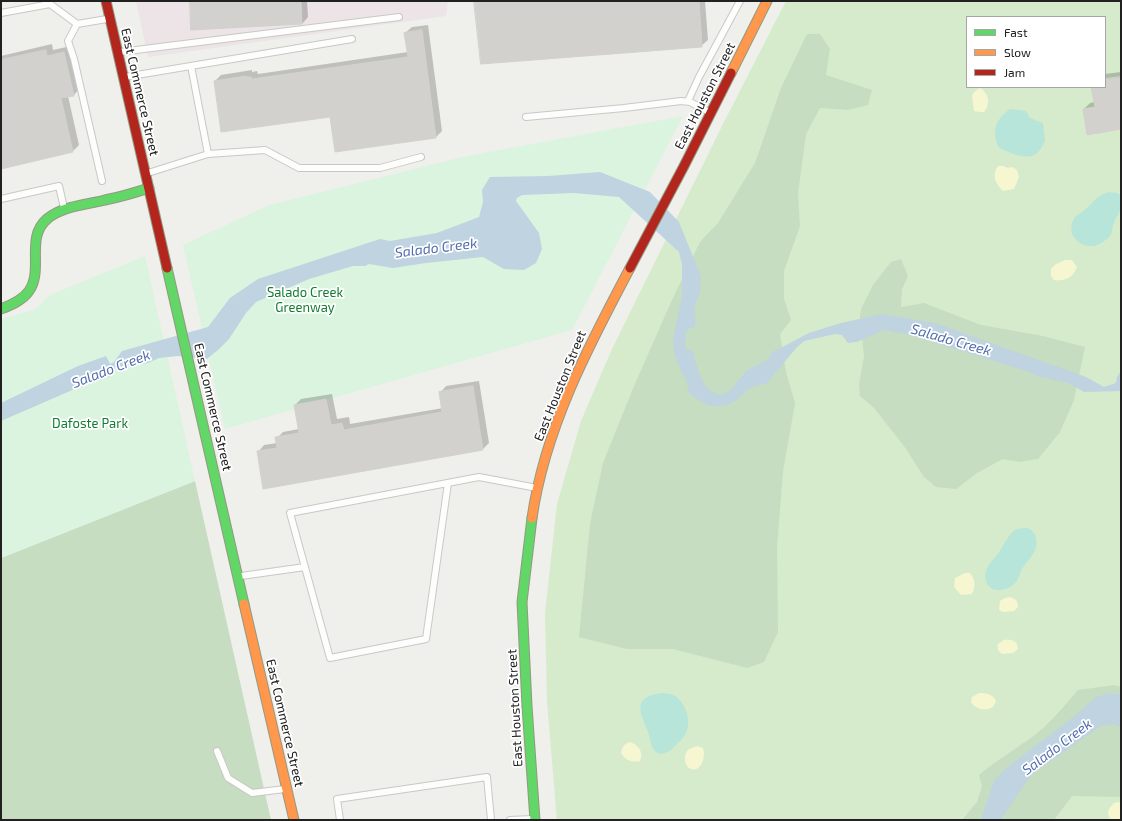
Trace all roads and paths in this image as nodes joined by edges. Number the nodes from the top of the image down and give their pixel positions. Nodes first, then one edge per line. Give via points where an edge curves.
1 (106, 1) edge
2 (740, 1) edge
3 (767, 1) edge
4 (1, 13) edge
5 (399, 17) dead end
6 (110, 19) junction
7 (77, 24) junction
8 (352, 39) dead end
9 (118, 52) junction
10 (191, 66) junction
11 (124, 77) junction
12 (688, 102) junction
13 (710, 113) junction
14 (526, 118) dead end
15 (208, 154) junction
16 (421, 157) dead end
17 (146, 174) junction
18 (102, 181) dead end
19 (149, 188) junction
20 (1, 199) edge
21 (64, 211) junction
22 (1, 309) edge
23 (448, 483) junction
24 (538, 488) junction
25 (305, 567) junction
26 (239, 577) junction
27 (217, 751) dead end
28 (287, 789) junction
29 (294, 820) edge
30 (340, 820) edge
31 (491, 820) edge
32 (510, 820) edge
33 (535, 820) edge

1 - 6 main road, East Commerce Street
2 - 12 lane
3 - 13 main road, East Houston Street
4 - 7 lane via 50,4
5 - 9 lane via 279,34
6 - 7 lane
6 - 9 main road, East Commerce Street
7 - 18 lane via 68,41
8 - 10 lane
9 - 11 main road, East Commerce Street
10 - 11 lane
10 - 15 lane
11 - 17 main road, East Commerce Street
12 - 13 lane
12 - 14 lane via 681,100
13 - 24 main road, East Houston Street via 592,339 563,404 546,453
15 - 16 lane via 265,150 299,168 380,168
15 - 17 lane
17 - 19 main road, East Commerce Street
19 - 21 main road
19 - 26 main road, East Commerce Street
20 - 21 lane via 59,186
21 - 22 main road via 46,219 38,231 34,246 34,278 29,290 15,303
23 - 24 lane via 479,477
23 - 25 lane via 290,513
23 - 25 lane via 426,639 330,658
24 - 33 main road, East Houston Street via 522,602
25 - 26 lane
26 - 28 main road, East Commerce Street
27 - 28 lane via 228,778 252,792
28 - 29 main road, East Commerce Street
30 - 31 lane via 337,799 487,777
32 - 33 lane

